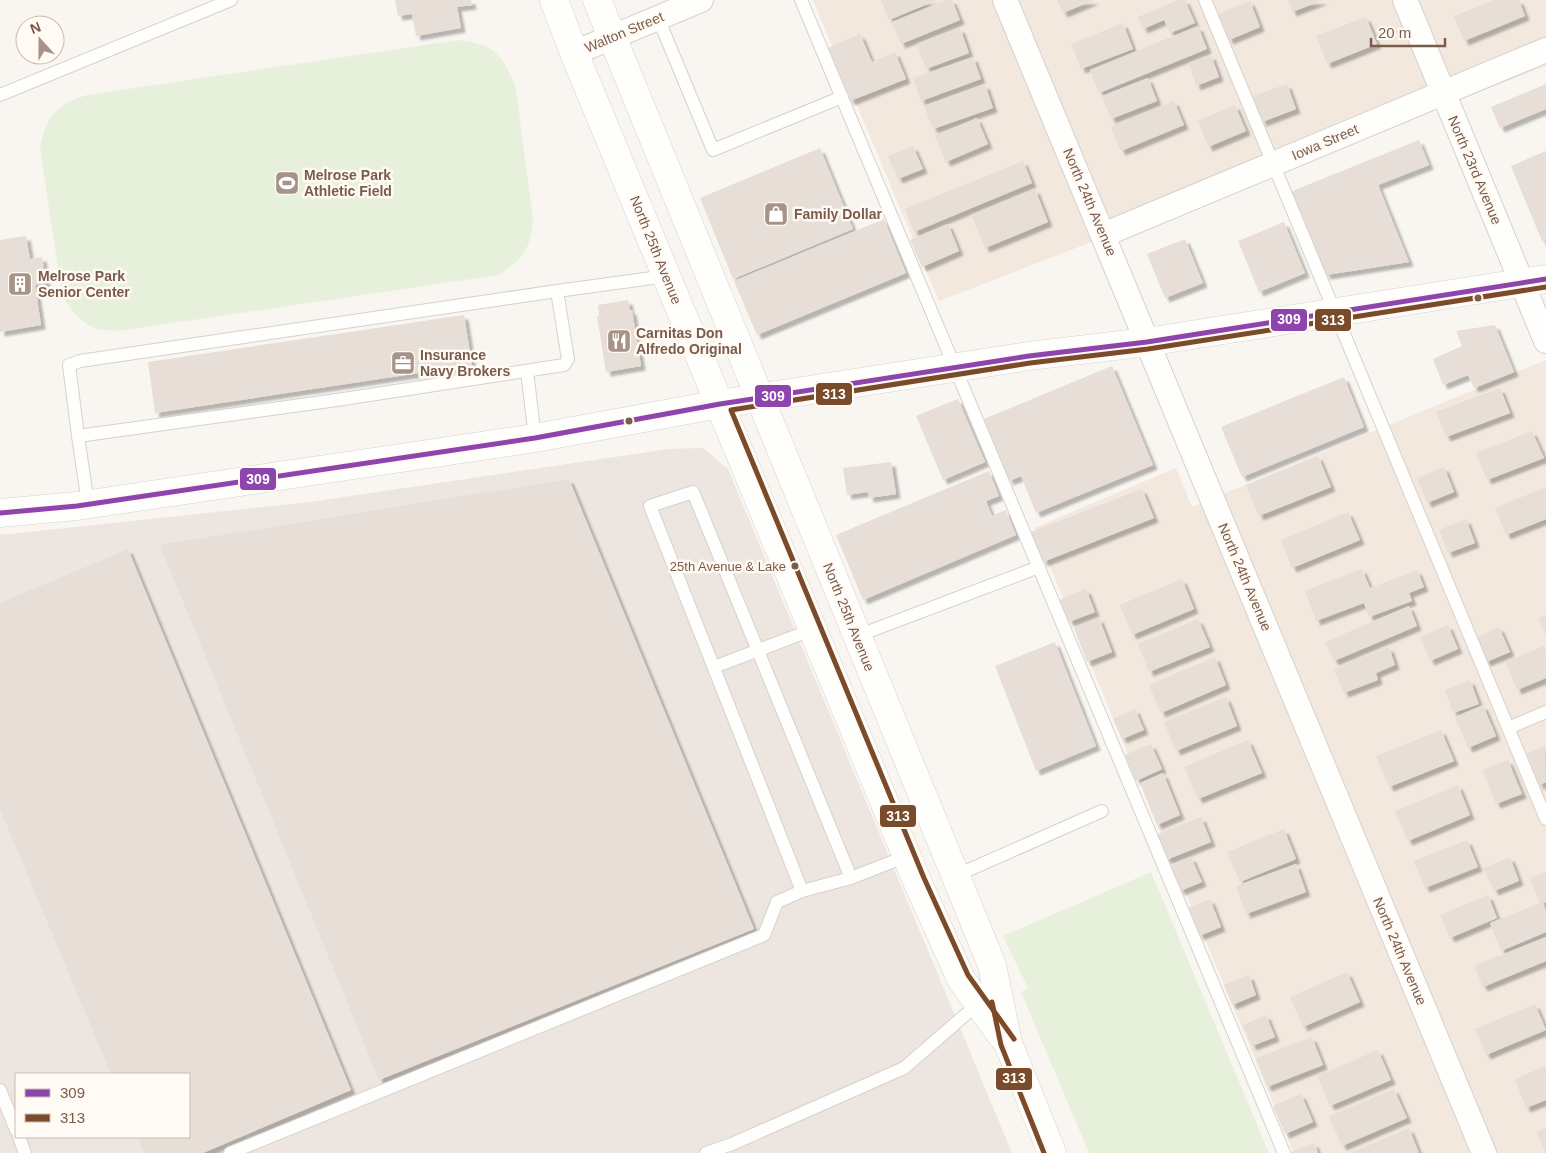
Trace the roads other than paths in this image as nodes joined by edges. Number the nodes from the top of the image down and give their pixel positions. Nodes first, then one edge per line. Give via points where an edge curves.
1 (230, 0) edge
2 (554, 0) edge
3 (597, 0) edge
4 (701, 0) edge
5 (801, 0) edge
6 (1005, 0) edge
7 (1205, 0) edge
8 (1405, 0) edge
9 (658, 18) junction
10 (613, 37) junction
11 (1546, 50) edge
12 (574, 53) junction
13 (1443, 93) junction
14 (0, 96) edge
15 (842, 97) junction
16 (1273, 164) junction
17 (1104, 235) junction
18 (667, 276) junction
19 (1534, 281) edge
20 (557, 291) junction
21 (1334, 312) junction
22 (1546, 340) edge
23 (1147, 342) junction
24 (954, 368) junction
25 (527, 371) junction
26 (760, 398) junction
27 (720, 404) junction
28 (78, 436) junction
29 (535, 438) junction
30 (88, 504) junction
31 (0, 513) edge
32 (1039, 567) junction
33 (814, 629) junction
34 (857, 636) junction
35 (758, 651) junction
36 (714, 667) junction
37 (1546, 712) edge
38 (1508, 728) junction
39 (1102, 811) dead end
40 (1546, 820) edge
41 (907, 856) junction
42 (955, 876) junction
43 (851, 878) junction
44 (802, 891) junction
45 (979, 1003) junction
46 (1008, 1043) junction
47 (0, 1090) edge
48 (15, 1128) edge
49 (19, 1138) edge
50 (25, 1153) edge
51 (230, 1153) edge
52 (706, 1153) edge
53 (1052, 1153) edge
54 (1284, 1153) edge
55 (1484, 1153) edge

1 - 14 lane
2 - 12 main road, North 25th Avenue
3 - 10 main road, North 25th Avenue
4 - 9 street, Walton Street
5 - 15 lane
6 - 17 street, North 24th Avenue
7 - 16 lane
8 - 13 street, North 23rd Avenue
9 - 10 street, Walton Street
9 - 15 lane via 713,150
10 - 12 street, Walton Street
10 - 26 main road, North 25th Avenue
11 - 13 street, Iowa Street
12 - 18 main road, North 25th Avenue
13 - 16 street, Iowa Street
13 - 19 street, North 23rd Avenue
15 - 24 lane
16 - 17 street, Iowa Street
16 - 21 lane
17 - 23 street, North 24th Avenue
18 - 20 lane
18 - 27 main road, North 25th Avenue
19 - 21 main road
19 - 22 street, North 23rd Avenue
20 - 25 lane via 568,359 564,366
20 - 28 lane via 80,361 69,365
21 - 23 main road
21 - 38 lane
23 - 24 main road
23 - 55 street, North 24th Avenue
24 - 26 main road
24 - 32 lane
25 - 28 lane
25 - 29 lane
26 - 27 main road
26 - 34 main road, North 25th Avenue
27 - 29 main road
27 - 33 main road, North 25th Avenue
28 - 30 lane
29 - 30 main road
30 - 31 main road
32 - 34 lane
32 - 54 lane
33 - 35 lane
33 - 41 main road, North 25th Avenue
34 - 42 main road, North 25th Avenue
35 - 36 lane
35 - 36 lane via 694,492 650,506
35 - 43 lane
36 - 44 lane
37 - 38 lane
38 - 40 lane
39 - 42 lane
41 - 43 lane
41 - 45 main road, North 25th Avenue via 961,979
42 - 46 main road, North 25th Avenue via 992,965
43 - 44 lane
44 - 51 lane via 777,902 764,935
45 - 46 main road, North 25th Avenue
45 - 52 lane via 904,1068
46 - 53 main road, North 25th Avenue
47 - 48 lane
49 - 50 lane

